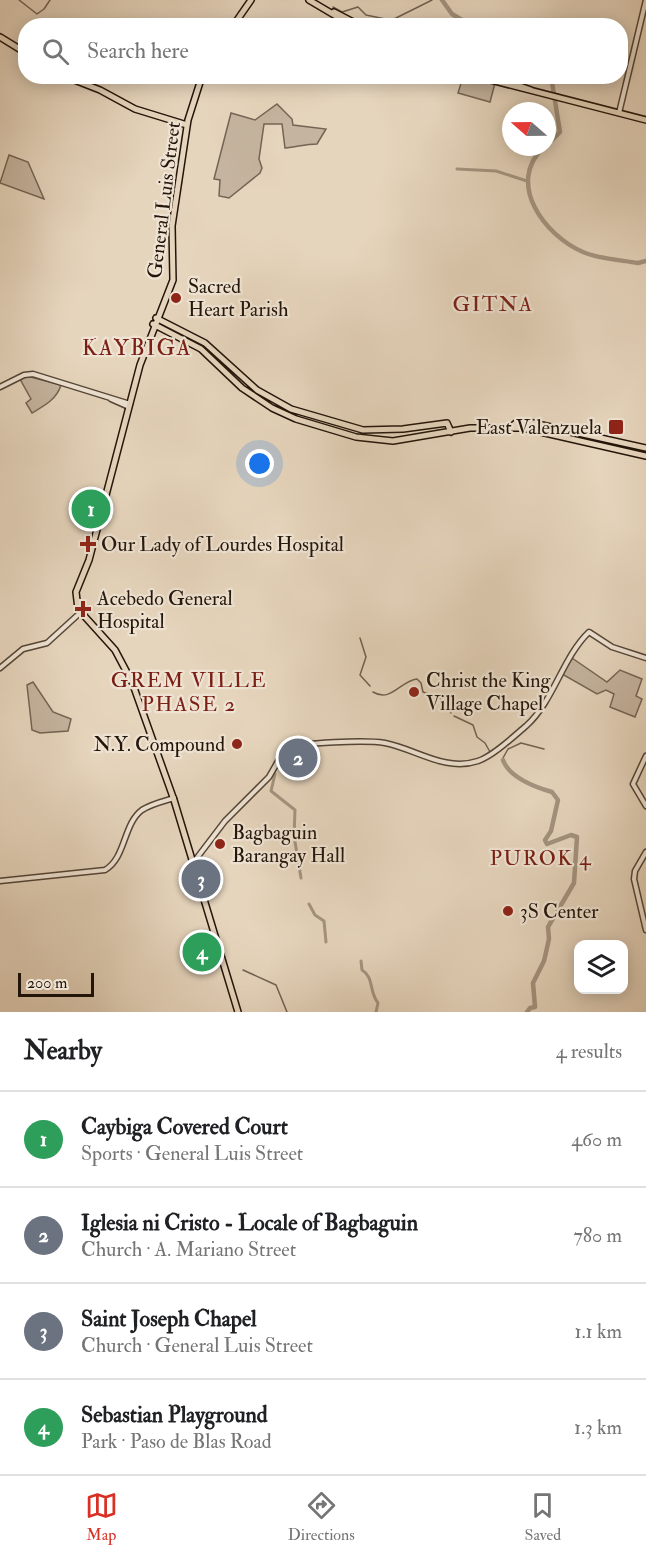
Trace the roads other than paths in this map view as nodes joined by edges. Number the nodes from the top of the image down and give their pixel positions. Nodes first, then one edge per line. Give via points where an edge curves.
1 (251, 0) edge
2 (309, 0) edge
3 (646, 0) edge
4 (316, 4) junction
5 (239, 18) edge
6 (340, 18) edge
7 (345, 18) edge
8 (0, 37) edge
9 (18, 48) edge
10 (628, 75) edge
11 (84, 84) edge
12 (200, 84) edge
13 (507, 84) edge
14 (513, 84) edge
15 (626, 84) edge
16 (531, 90) junction
17 (619, 113) junction
18 (646, 120) edge
19 (187, 125) junction
20 (157, 322) junction
21 (234, 370) junction
22 (229, 375) junction
23 (0, 387) edge
24 (129, 405) junction
25 (509, 429) junction
26 (374, 430) junction
27 (451, 432) junction
28 (577, 432) junction
29 (575, 439) junction
30 (373, 440) junction
31 (646, 448) edge
32 (646, 456) edge
33 (81, 612) junction
34 (646, 658) edge
35 (0, 669) edge
36 (646, 756) edge
37 (174, 798) junction
38 (646, 806) edge
39 (646, 852) edge
40 (193, 863) junction
41 (0, 881) edge
42 (646, 930) edge
43 (238, 1012) edge

1 - 5 main road
2 - 4 main road
3 - 10 street
4 - 6 main road
4 - 7 main road
8 - 9 main road
11 - 19 main road via 135,109
12 - 19 main road, General Luis Street
13 - 16 main road
14 - 16 main road
15 - 17 street
16 - 17 main road
17 - 18 main road
19 - 20 main road, General Luis Street via 172,230 174,275
20 - 21 main road via 199,339
20 - 22 main road via 201,349
20 - 24 main road, General Luis Street
21 - 22 main road
21 - 26 main road via 257,390 288,408 357,429
22 - 30 main road via 272,408 296,419
23 - 24 street via 33,374
24 - 33 main road, General Luis Street via 87,567 75,596
25 - 27 main road via 470,428
25 - 28 main road via 518,421
25 - 29 main road via 523,428
26 - 27 main road via 447,423
26 - 30 main road
27 - 30 main road via 414,439
28 - 29 main road
28 - 31 main road
29 - 32 main road
33 - 35 street via 47,643 23,649
33 - 37 main road via 124,664
34 - 40 street via 612,647 589,632 534,717 478,761 436,762 385,743 288,748 269,777 225,821
36 - 38 street via 633,784
37 - 40 main road
37 - 41 street via 138,814 114,863 105,870
39 - 42 street via 634,875
40 - 43 main road

